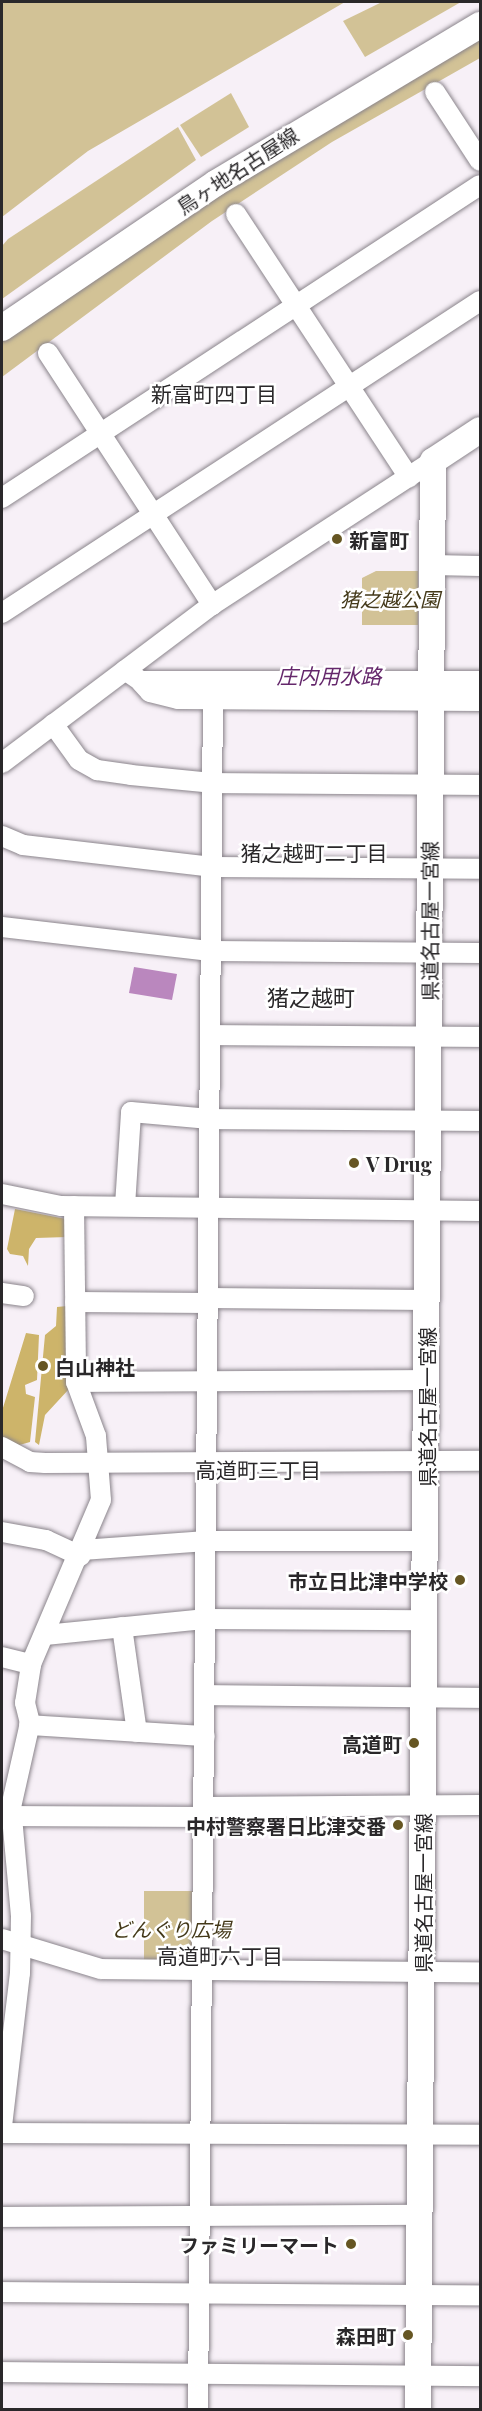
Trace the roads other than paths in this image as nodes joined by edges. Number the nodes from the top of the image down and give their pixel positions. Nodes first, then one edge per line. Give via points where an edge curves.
1 (480, 25) edge
2 (435, 92) dead end
3 (480, 161) edge
4 (480, 185) edge
5 (236, 214) dead end
6 (480, 301) edge
7 (295, 303) junction
8 (2, 328) edge
9 (48, 352) dead end
10 (350, 386) junction
11 (480, 430) edge
12 (99, 431) junction
13 (433, 461) junction
14 (409, 477) junction
15 (2, 498) edge
16 (153, 514) junction
17 (478, 564) edge
18 (432, 565) junction
19 (212, 605) junction
20 (2, 613) edge
21 (133, 676) junction
22 (480, 681) edge
23 (431, 691) junction
24 (213, 699) junction
25 (480, 701) edge
26 (53, 724) junction
27 (2, 763) edge
28 (212, 783) junction
29 (430, 784) junction
30 (480, 785) edge
31 (2, 836) edge
32 (212, 867) junction
33 (430, 868) junction
34 (480, 869) edge
35 (2, 927) edge
36 (211, 951) junction
37 (429, 952) junction
38 (480, 953) edge
39 (210, 1035) junction
40 (429, 1037) junction
41 (480, 1037) edge
42 (210, 1119) junction
43 (428, 1121) junction
44 (480, 1121) edge
45 (2, 1194) edge
46 (74, 1206) junction
47 (125, 1206) junction
48 (209, 1208) junction
49 (427, 1211) junction
50 (480, 1211) edge
51 (2, 1293) edge
52 (24, 1296) dead end
53 (208, 1300) junction
54 (426, 1300) junction
55 (75, 1302) junction
56 (208, 1379) junction
57 (426, 1380) junction
58 (76, 1382) junction
59 (2, 1447) edge
60 (98, 1460) junction
61 (207, 1460) junction
62 (425, 1461) junction
63 (480, 1461) edge
64 (2, 1532) edge
65 (207, 1541) junction
66 (425, 1542) junction
67 (81, 1553) junction
68 (206, 1619) junction
69 (424, 1620) junction
70 (122, 1627) junction
71 (45, 1635) junction
72 (2, 1657) edge
73 (31, 1664) junction
74 (205, 1695) junction
75 (423, 1698) junction
76 (480, 1698) edge
77 (29, 1725) junction
78 (138, 1732) junction
79 (205, 1736) junction
80 (423, 1805) junction
81 (480, 1805) edge
82 (205, 1812) junction
83 (8, 1816) edge
84 (2, 1939) edge
85 (21, 1945) junction
86 (204, 1970) junction
87 (421, 1971) junction
88 (480, 1972) edge
89 (2, 2126) edge
90 (2, 2133) edge
91 (202, 2134) junction
92 (420, 2135) junction
93 (480, 2136) edge
94 (420, 2214) junction
95 (201, 2216) junction
96 (2, 2217) edge
97 (2, 2292) edge
98 (200, 2293) junction
99 (419, 2294) junction
100 (480, 2295) edge
101 (2, 2372) edge
102 (199, 2373) junction
103 (418, 2375) junction
104 (480, 2376) edge
105 (198, 2409) edge
106 (418, 2409) edge

1 - 8 main road, 鳥ヶ地名古屋線 via 216,183
2 - 3 street
4 - 7 street
5 - 7 street
6 - 10 street
7 - 10 street
7 - 12 street
9 - 12 street
10 - 14 street
10 - 16 street
11 - 13 main road
12 - 15 street
12 - 16 street
13 - 14 street
13 - 18 main road, 県道名古屋一宮線
14 - 19 street
16 - 19 street
16 - 20 street
17 - 18 street
18 - 23 main road, 県道名古屋一宮線
19 - 21 street
21 - 23 street
21 - 24 street via 150,692
21 - 26 street
22 - 23 street
23 - 24 street
23 - 25 street
23 - 29 main road, 県道名古屋一宮線
24 - 28 street
26 - 27 street
26 - 28 street via 79,760 97,770
28 - 29 street
28 - 32 street
29 - 30 street
29 - 33 main road, 県道名古屋一宮線
31 - 32 street via 23,845
32 - 33 street
32 - 36 street
33 - 34 street
33 - 37 main road, 県道名古屋一宮線
35 - 36 street
36 - 37 street
36 - 39 street
37 - 38 street
37 - 40 main road, 県道名古屋一宮線
39 - 40 street
39 - 42 street
40 - 41 street
40 - 43 main road, 県道名古屋一宮線
42 - 43 street
42 - 47 street via 131,1112
42 - 48 street
43 - 44 street
43 - 49 main road, 県道名古屋一宮線
45 - 46 street
46 - 47 street
46 - 55 street
47 - 48 street
48 - 49 street
48 - 53 street
49 - 50 street
49 - 54 main road, 県道名古屋一宮線
51 - 52 street
53 - 54 street
53 - 55 street
53 - 56 street
54 - 57 main road, 県道名古屋一宮線
55 - 58 street
56 - 57 street
56 - 58 street
56 - 61 street
57 - 62 main road, 県道名古屋一宮線
58 - 60 street via 89,1409
59 - 60 street via 30,1461
60 - 61 street
60 - 67 street via 101,1500
61 - 62 street
61 - 65 street
62 - 63 street
62 - 66 main road, 県道名古屋一宮線
64 - 67 street via 46,1540
65 - 66 street
65 - 67 street
65 - 68 street
66 - 69 main road, 県道名古屋一宮線
67 - 71 street
68 - 69 street
68 - 70 street
68 - 74 street
69 - 75 main road, 県道名古屋一宮線
70 - 71 street
70 - 78 street
71 - 73 street
72 - 73 street
73 - 77 street via 25,1703
74 - 75 street
74 - 79 street
75 - 76 street
75 - 80 main road, 県道名古屋一宮線
77 - 78 street
77 - 83 street
78 - 79 street
79 - 82 street
80 - 81 street
80 - 82 street
80 - 87 main road, 県道名古屋一宮線
82 - 83 street
82 - 86 street
83 - 85 street
84 - 85 street
85 - 86 street via 101,1969
85 - 89 street
86 - 87 street
86 - 91 street
87 - 88 street
87 - 92 main road, 県道名古屋一宮線
90 - 91 street
91 - 92 street
91 - 95 street
92 - 93 street
92 - 94 main road, 県道名古屋一宮線
94 - 95 street
94 - 99 main road, 県道名古屋一宮線
95 - 96 street
95 - 98 street
97 - 98 street
98 - 99 street
98 - 102 street
99 - 100 street
99 - 103 main road, 県道名古屋一宮線
101 - 102 street
102 - 103 street
102 - 105 street
103 - 104 street
103 - 106 main road, 県道名古屋一宮線

